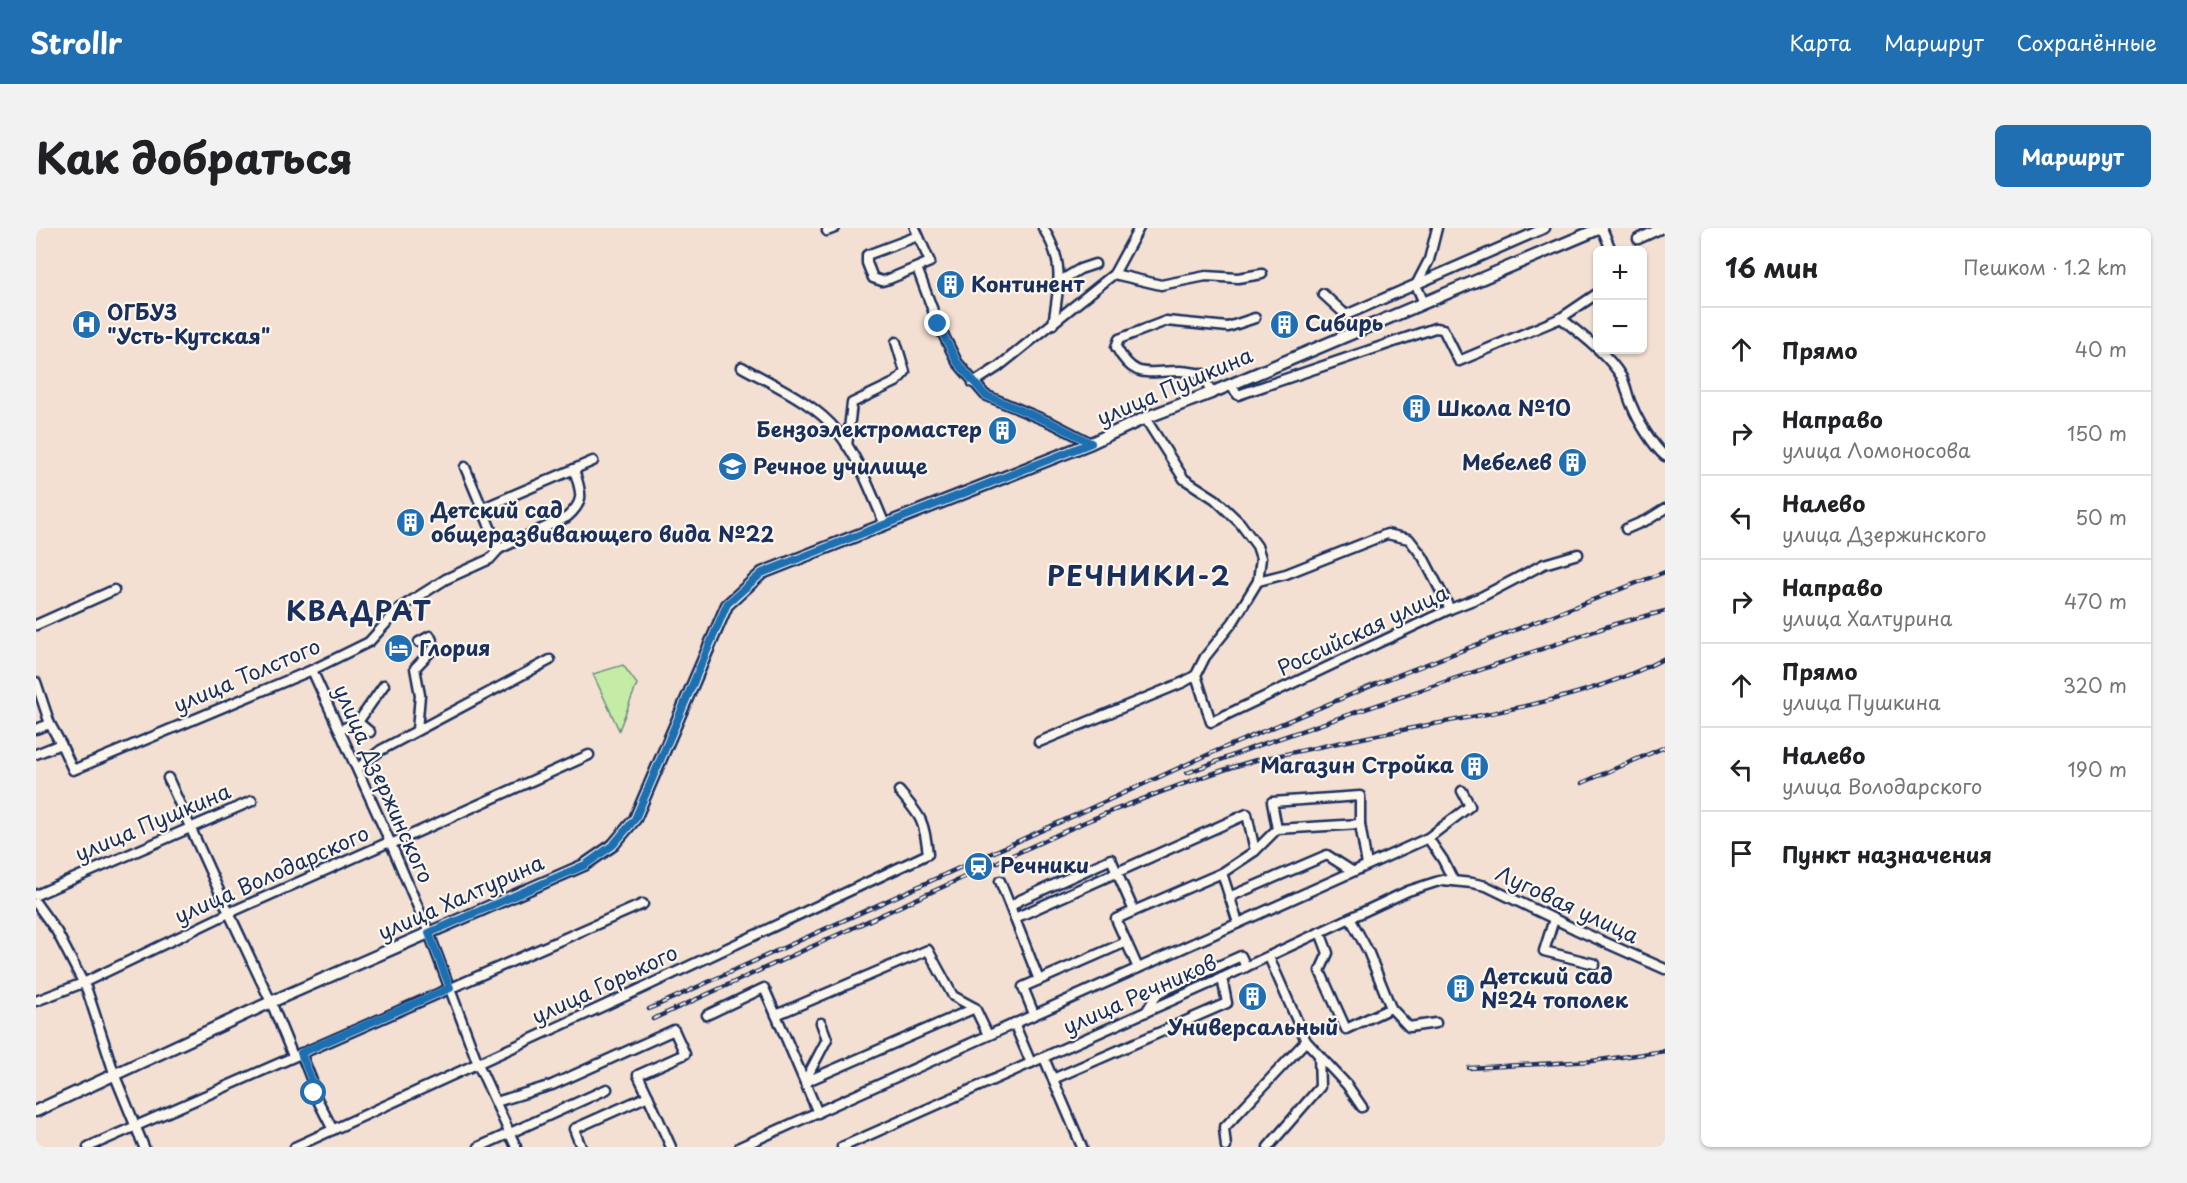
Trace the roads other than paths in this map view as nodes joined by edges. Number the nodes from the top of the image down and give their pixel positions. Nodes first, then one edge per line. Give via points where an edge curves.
1 (1043, 228) edge
2 (1139, 228) edge
3 (1437, 228) edge
4 (1545, 228) edge
5 (1601, 228) edge
6 (1662, 228) edge
7 (916, 232) edge
8 (1638, 239) dead end
9 (1609, 246) edge
10 (1095, 264) dead end
11 (917, 267) junction
12 (1114, 274) junction
13 (1262, 274) dead end
14 (1060, 281) junction
15 (1416, 285) junction
16 (1323, 294) dead end
17 (1593, 297) edge
18 (1424, 303) junction
19 (1255, 318) dead end
20 (1561, 318) junction
21 (1053, 324) junction
22 (896, 342) dead end
23 (742, 367) dead end
24 (972, 383) junction
25 (1230, 386) junction
26 (1211, 393) junction
27 (1145, 418) junction
28 (1091, 443) junction
29 (847, 446) junction
30 (1665, 456) edge
31 (593, 461) dead end
32 (465, 466) dead end
33 (574, 469) junction
34 (481, 508) junction
35 (1665, 509) edge
36 (885, 525) junction
37 (1626, 529) dead end
38 (499, 549) junction
39 (1578, 554) dead end
40 (762, 573) joint
41 (1258, 581) junction
42 (114, 590) dead end
43 (1450, 609) junction
44 (36, 624) edge
45 (419, 642) dead end
46 (550, 660) dead end
47 (312, 670) junction
48 (1196, 675) junction
49 (36, 682) edge
50 (384, 685) dead end
51 (358, 722) junction
52 (50, 724) junction
53 (36, 729) edge
54 (340, 730) junction
55 (417, 730) junction
56 (370, 732) dead end
57 (1039, 742) dead end
58 (60, 744) junction
59 (36, 754) edge
60 (589, 755) dead end
61 (358, 768) junction
62 (168, 778) dead end
63 (899, 791) dead end
64 (1462, 791) dead end
65 (252, 801) dead end
66 (1360, 824) junction
67 (1277, 828) junction
68 (191, 829) junction
69 (1428, 838) junction
70 (391, 844) junction
71 (1255, 851) junction
72 (1367, 865) junction
73 (1117, 872) junction
74 (1352, 872) junction
75 (1222, 873) junction
76 (1453, 880) junction
77 (1000, 881) dead end
78 (36, 895) edge
79 (1229, 897) junction
80 (36, 903) edge
81 (643, 904) dead end
82 (1011, 907) junction
83 (1134, 911) junction
84 (229, 913) junction
85 (1015, 918) junction
86 (1350, 918) junction
87 (1554, 919) junction
88 (1238, 923) junction
89 (429, 933) junction
90 (1320, 933) junction
91 (1126, 942) junction
92 (1269, 957) junction
93 (1595, 964) dead end
94 (1246, 967) junction
95 (1138, 968) junction
96 (1665, 969) edge
97 (1222, 978) junction
98 (1039, 980) junction
99 (83, 983) junction
100 (450, 988) junction
101 (36, 1001) edge
102 (271, 1002) junction
103 (975, 1008) junction
104 (1391, 1008) junction
105 (1146, 1012) junction
106 (1034, 1014) junction
107 (707, 1015) dead end
108 (776, 1015) junction
109 (821, 1023) dead end
110 (1014, 1023) junction
111 (1436, 1023) dead end
112 (988, 1035) junction
113 (1306, 1041) junction
114 (297, 1054) junction
115 (1319, 1055) junction
116 (1044, 1058) junction
117 (1031, 1063) junction
118 (478, 1064) junction
119 (115, 1076) junction
120 (1053, 1079) junction
121 (805, 1082) junction
122 (607, 1089) dead end
123 (648, 1096) junction
124 (496, 1102) junction
125 (1362, 1107) dead end
126 (36, 1111) edge
127 (818, 1113) junction
128 (135, 1126) junction
129 (333, 1130) junction
130 (510, 1132) junction
131 (854, 1144) edge
132 (670, 1145) edge
133 (88, 1147) edge
134 (144, 1147) edge
135 (295, 1147) edge
136 (479, 1147) edge
137 (516, 1147) edge
138 (582, 1147) edge
139 (660, 1147) edge
140 (740, 1147) edge
141 (842, 1147) edge
142 (1082, 1147) edge
143 (1226, 1147) edge
144 (1268, 1147) edge

1 - 14 street via 1056,253
2 - 12 street
3 - 15 street via 1430,260
4 - 15 street
5 - 9 street
5 - 18 main road, улица Пушкина
6 - 8 street
7 - 11 street via 930,262
7 - 11 street via 867,258 876,280
10 - 14 street
11 - 24 street via 938,324
12 - 13 street via 1161,285 1206,276 1238,278
12 - 21 street
14 - 21 street
15 - 16 street via 1346,315
15 - 18 street
17 - 20 street
18 - 25 main road, улица Пушкина
19 - 26 street via 1228,327 1166,321 1119,339 1116,347 1124,362 1137,371 1203,374
20 - 25 street via 1459,362 1443,329 1435,328 1238,395
20 - 30 street via 1619,373 1631,406 1655,447
21 - 24 street
22 - 29 street via 905,372 896,382 852,403
23 - 29 street via 807,404 836,429
24 - 28 street via 985,395
25 - 26 main road, улица Пушкина
26 - 27 main road, улица Пушкина
27 - 28 main road, улица Пушкина
27 - 41 street via 1184,479 1215,499 1257,546 1261,558
28 - 36 main road, улица Пушкина
29 - 36 street via 861,468
31 - 33 street
32 - 34 street
33 - 34 street
33 - 38 street, улица Толстого via 582,496 577,508 567,517
34 - 38 street
35 - 37 street
36 - 40 main road, улица Пушкина
38 - 47 street, улица Толстого via 490,559 399,608 369,642
39 - 43 street, Российская улица via 1544,564
40 - 89 main road, улица Халтурина via 727,604 635,819 613,845 585,865
41 - 43 street via 1286,574 1387,534 1409,539
41 - 48 street
42 - 44 street
43 - 48 street, Российская улица via 1210,722
45 - 55 street via 430,636 435,646 415,668 420,695
46 - 55 street
47 - 54 street, улица Дзержинского
47 - 58 street, улица Толстого via 73,770
48 - 57 street
49 - 52 street
50 - 51 street
51 - 54 street
51 - 56 street
52 - 53 street
52 - 58 street
54 - 61 street, улица Дзержинского
55 - 61 street
58 - 59 street
60 - 70 street, улица Володарского
61 - 70 street, улица Дзержинского
62 - 68 street
63 - 118 street, улица Горького via 920,815 928,854
64 - 69 street via 1470,806
65 - 68 street, улица Пушкина
66 - 67 street
66 - 67 street via 1360,796 1272,802
66 - 72 street
67 - 71 street
68 - 78 street, улица Пушкина
68 - 84 street
69 - 72 street
69 - 76 street
70 - 84 street, улица Володарского
70 - 89 street, улица Дзержинского
71 - 73 street via 1247,814
71 - 75 street
72 - 74 street
73 - 82 street via 1111,859
73 - 83 street
73 - 85 street
74 - 79 street via 1327,855
74 - 88 street
75 - 79 street
75 - 83 street
76 - 86 street, улица Речников via 1427,884
76 - 87 street, Луговая улица via 1486,886
77 - 82 street
79 - 88 street
80 - 99 street
81 - 100 street
82 - 85 street
83 - 91 street via 1116,919
84 - 99 street, улица Володарского
84 - 102 street
85 - 98 street
86 - 90 street, улица Речников
86 - 104 street
87 - 93 street via 1544,951
87 - 96 street, Луговая улица
88 - 95 street
89 - 100 street, улица Дзержинского
89 - 102 main road, улица Халтурина
90 - 92 street, улица Речников
90 - 104 street via 1328,953 1320,971 1346,1029
91 - 95 street
91 - 98 street
92 - 94 street, улица Речников
92 - 113 street
94 - 97 street, улица Речников
94 - 105 street via 1241,956 1179,983 1158,993
95 - 106 street
97 - 105 street, улица Речников
97 - 120 street via 1227,1003
98 - 106 street via 1023,987
99 - 101 street, улица Володарского
99 - 119 street
100 - 114 street
100 - 118 street, улица Дзержинского
102 - 114 street
102 - 119 main road, улица Халтурина
103 - 108 street via 954,996 928,950
103 - 112 street
103 - 121 street
104 - 111 street via 1409,1027
105 - 116 street, улица Речников
106 - 110 street
107 - 108 street via 764,988
108 - 121 street
109 - 121 street via 827,1039
110 - 112 street
110 - 117 street
112 - 127 street
113 - 115 street
113 - 143 street via 1224,1128
114 - 128 street
114 - 129 street
115 - 125 street
115 - 144 street via 1320,1087
116 - 117 street, улица Речников
116 - 120 street
117 - 131 street, улица Речников
118 - 124 street, улица Дзержинского
118 - 129 street, улица Горького
119 - 126 main road, улица Халтурина
119 - 128 street
120 - 142 street
121 - 127 street
122 - 130 street
123 - 124 street via 638,1075 685,1054 674,1030 552,1085
123 - 132 street
123 - 138 street via 574,1129
124 - 130 street, улица Дзержинского
127 - 140 street
128 - 133 street
128 - 134 street
129 - 135 street, улица Горького
130 - 136 street
130 - 137 street, улица Дзержинского
131 - 141 street, улица Речников
132 - 139 street

